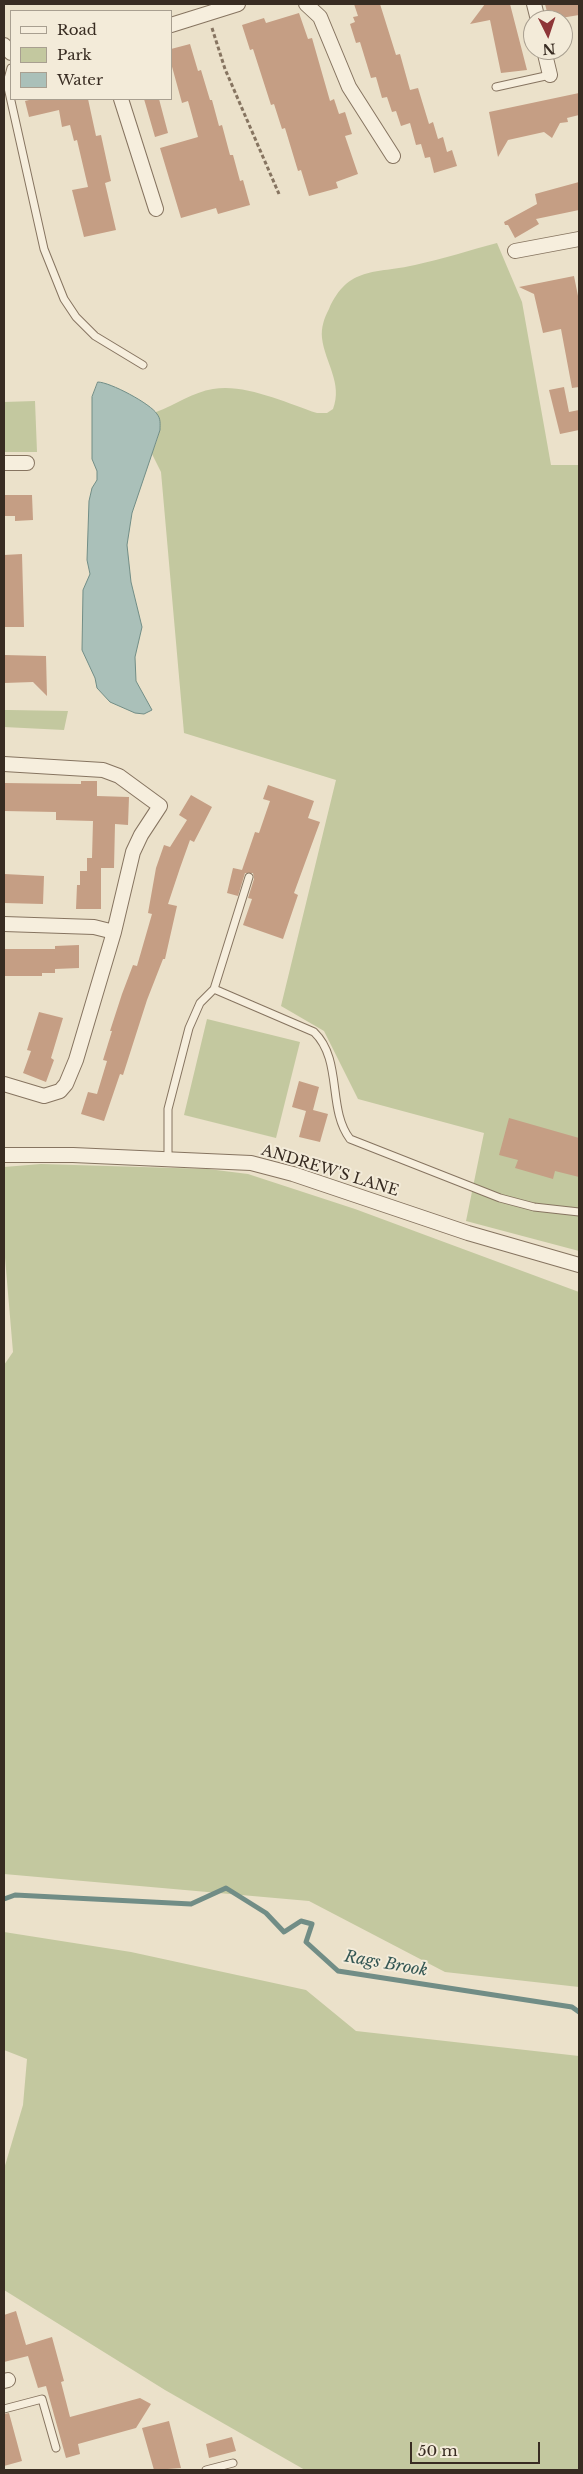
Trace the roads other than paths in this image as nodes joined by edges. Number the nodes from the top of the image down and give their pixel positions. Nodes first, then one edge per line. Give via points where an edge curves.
1 (238, 4) edge
2 (307, 4) edge
3 (172, 25) edge
4 (546, 60) edge
5 (10, 72) edge
6 (550, 75) joint
7 (496, 87) dead end
8 (10, 96) edge
9 (11, 100) edge
10 (121, 100) edge
11 (393, 156) dead end
12 (156, 209) dead end
13 (579, 239) edge
14 (515, 251) dead end
15 (143, 365) dead end
16 (4, 463) edge
17 (27, 463) dead end
18 (4, 764) edge
19 (249, 877) dead end
20 (4, 924) edge
21 (114, 932) junction
22 (214, 989) junction
23 (4, 1084) edge
24 (4, 1155) edge
25 (168, 1159) junction
26 (579, 1212) edge
27 (579, 1265) edge
28 (4, 2409) edge
29 (56, 2448) dead end
30 (233, 2463) dead end
31 (206, 2470) edge

1 - 3 street
2 - 11 street via 320,17 348,87
4 - 6 street
5 - 8 lane via 7,83
6 - 7 lane
9 - 15 lane via 44,249 64,299 95,336
10 - 12 street
13 - 14 street
16 - 17 street
18 - 21 street via 103,770 119,776 160,806 133,852
19 - 22 lane
20 - 21 street via 94,927
21 - 23 street via 66,1084 60,1091 44,1096
22 - 25 lane via 200,1003 189,1028 168,1109
22 - 26 lane via 314,1032 320,1038 333,1072 343,1129 350,1139 500,1198 534,1207
24 - 25 street, ANDREW'S LANE
25 - 27 street, ANDREW'S LANE via 252,1163 468,1233
28 - 29 lane via 42,2399
30 - 31 lane

